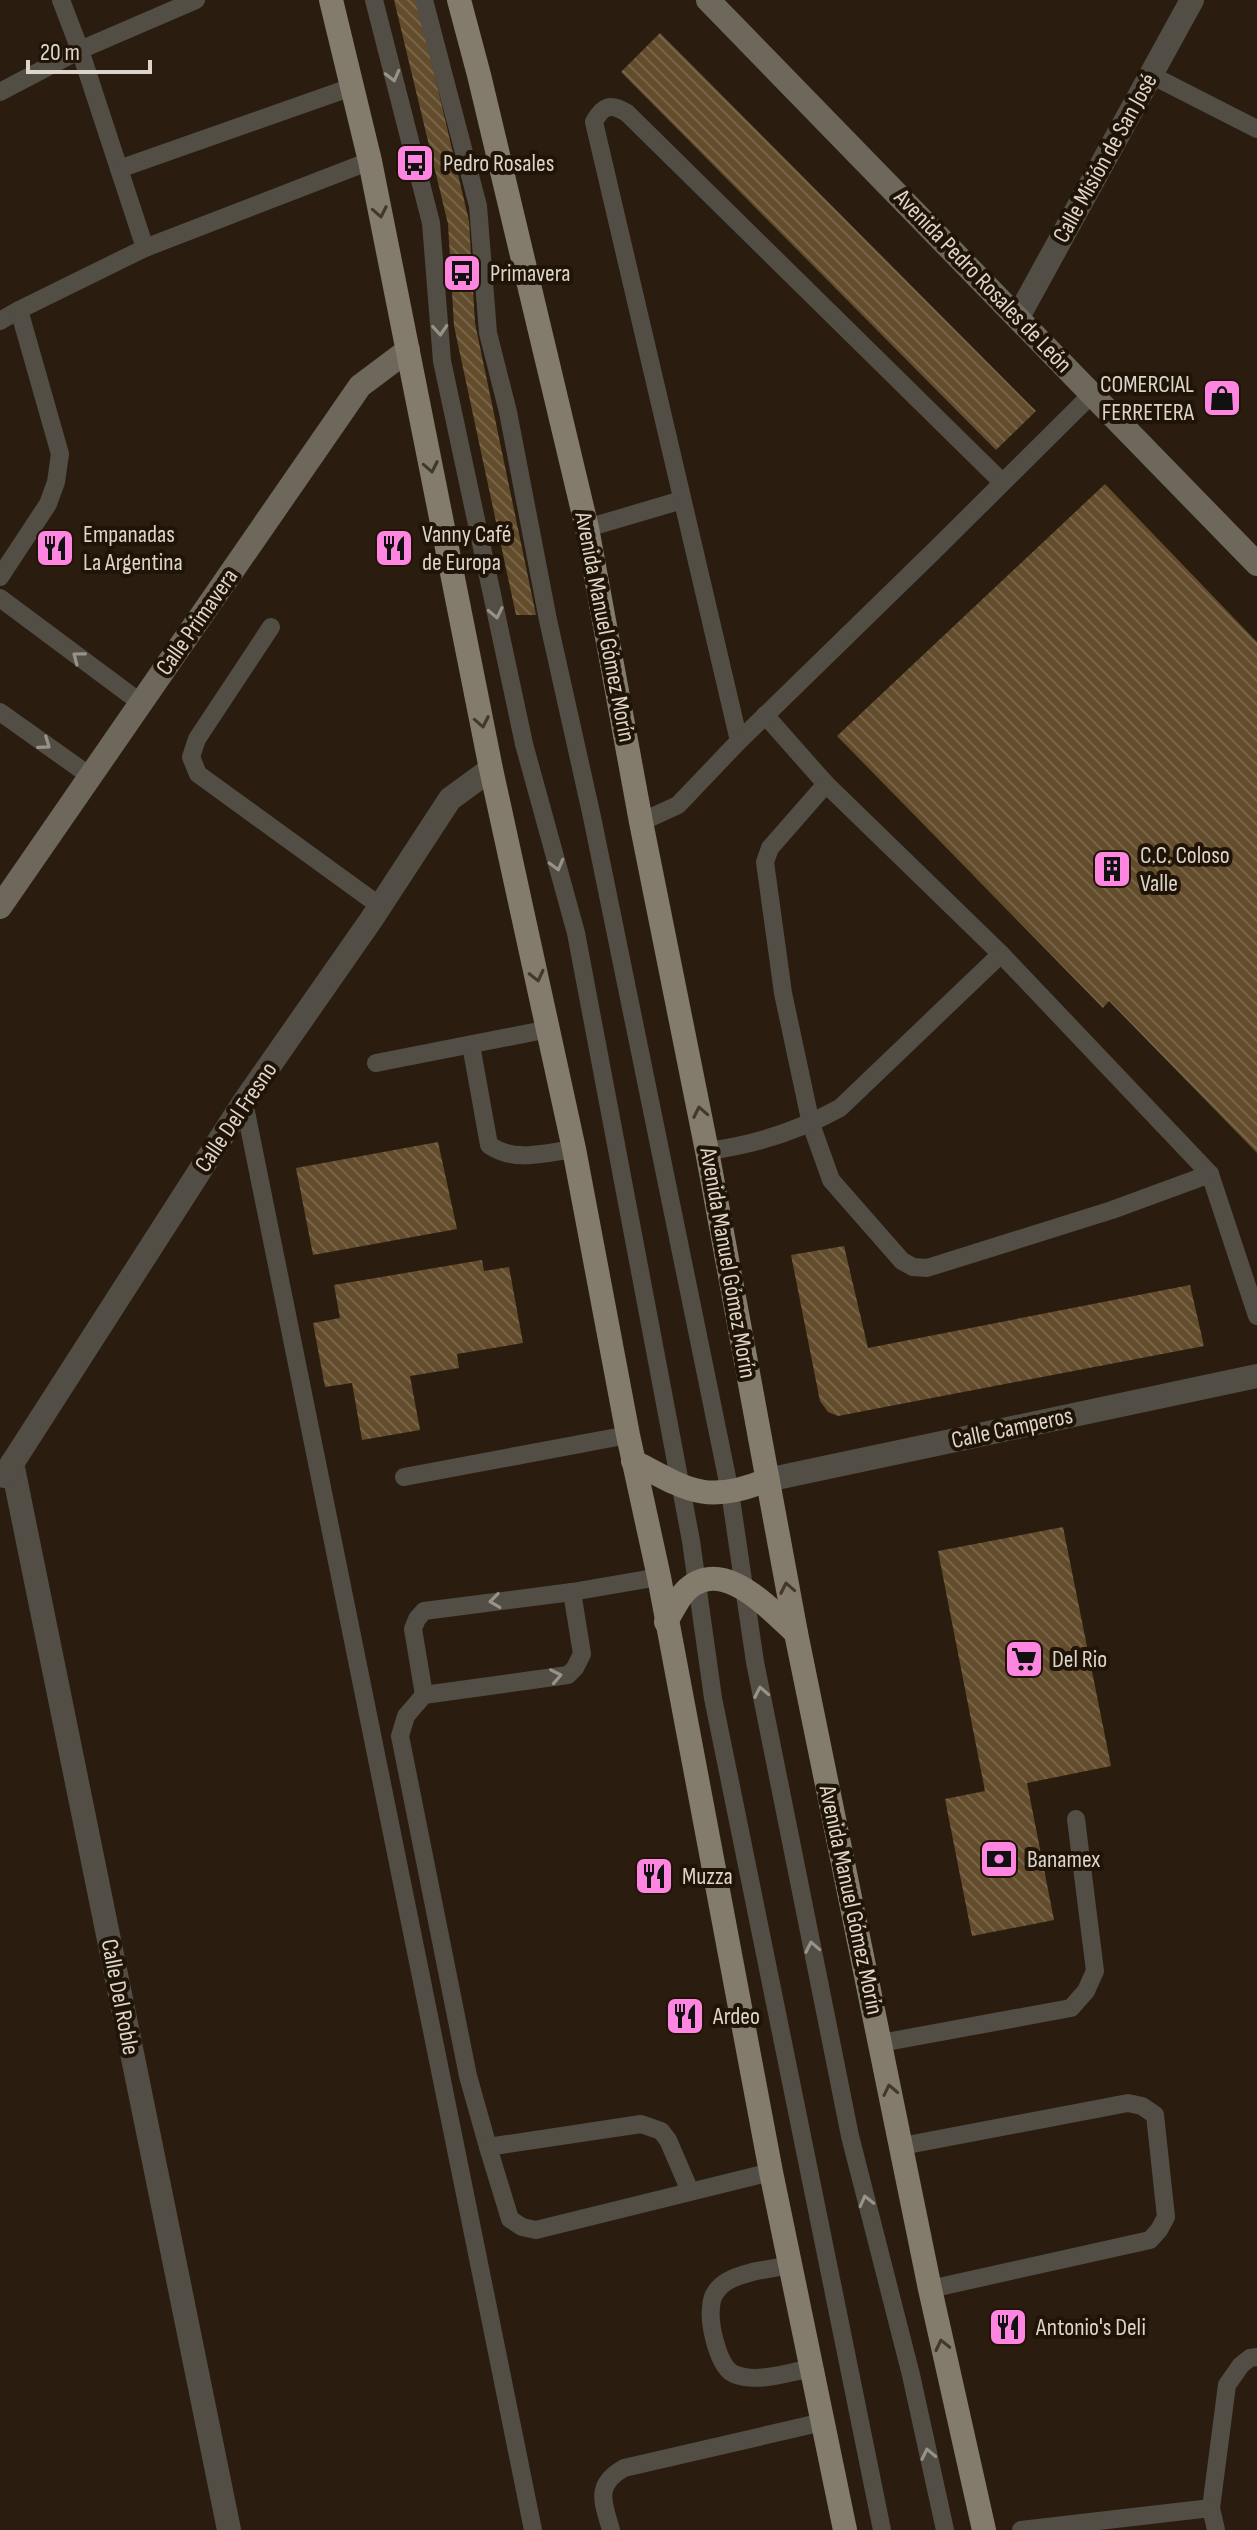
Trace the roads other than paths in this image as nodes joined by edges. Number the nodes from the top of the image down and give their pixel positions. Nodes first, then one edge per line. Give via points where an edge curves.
1 (61, 0) edge
2 (196, 0) edge
3 (331, 0) edge
4 (374, 0) edge
5 (424, 0) edge
6 (459, 0) edge
7 (708, 0) edge
8 (1192, 0) edge
9 (80, 50) junction
10 (1151, 75) junction
11 (352, 87) junction
12 (0, 92) edge
13 (1257, 129) edge
14 (370, 161) junction
15 (119, 169) junction
16 (145, 248) junction
17 (19, 310) junction
18 (1018, 317) junction
19 (0, 321) edge
20 (408, 350) junction
21 (1093, 393) junction
22 (1002, 482) junction
23 (682, 500) junction
24 (587, 528) junction
25 (1257, 564) edge
26 (0, 577) edge
27 (0, 598) edge
28 (271, 627) dead end
29 (141, 703) junction
30 (0, 712) edge
31 (765, 715) junction
32 (739, 741) junction
33 (491, 769) junction
34 (90, 776) junction
35 (826, 784) junction
36 (641, 822) junction
37 (380, 906) junction
38 (0, 907) edge
39 (1001, 954) junction
40 (549, 1029) junction
41 (471, 1045) junction
42 (376, 1063) dead end
43 (244, 1102) junction
44 (811, 1124) junction
45 (574, 1149) junction
46 (707, 1151) junction
47 (1210, 1174) junction
48 (1257, 1316) edge
49 (1257, 1376) edge
50 (628, 1435) junction
51 (633, 1461) junction
52 (6, 1472) edge
53 (404, 1477) dead end
54 (767, 1480) junction
55 (681, 1486) junction
56 (730, 1492) junction
57 (659, 1577) junction
58 (696, 1585) junction
59 (744, 1589) junction
60 (572, 1592) junction
61 (666, 1622) junction
62 (796, 1633) junction
63 (424, 1695) junction
64 (1076, 1819) dead end
65 (881, 2043) junction
66 (902, 2146) junction
67 (488, 2147) junction
68 (771, 2172) junction
69 (690, 2191) junction
70 (791, 2265) junction
71 (930, 2289) junction
72 (1257, 2357) edge
73 (813, 2368) junction
74 (823, 2422) junction
75 (1211, 2508) junction
76 (229, 2530) edge
77 (533, 2530) edge
78 (611, 2530) edge
79 (845, 2530) edge
80 (882, 2530) edge
81 (945, 2530) edge
82 (984, 2530) edge
83 (1021, 2530) edge
84 (1216, 2530) edge

1 - 9 lane
2 - 9 lane
3 - 11 main road
4 -> 55 lane via 431,223 442,361 524,744 576,933
5 - 56 lane via 478,206 488,333
6 - 24 main road, Avenida Manuel Gómez Morín
7 - 18 main road, Avenida Pedro Rosales de León
8 - 10 street, Calle Misión de San José
9 - 12 lane
9 - 15 lane
10 - 13 lane
10 - 18 street, Calle Misión de San José
11 - 14 main road
11 - 15 lane
14 - 16 lane
14 -> 20 main road
15 - 16 lane
16 - 17 lane
17 - 19 lane
17 - 26 lane via 60,454 48,504
18 - 21 main road, Avenida Pedro Rosales de León
20 - 29 main road, Calle Primavera via 360,386
20 -> 33 main road
21 - 22 lane
21 - 25 main road, Avenida Pedro Rosales de León
22 - 23 lane via 627,113 607,107 594,122
22 - 31 lane
23 - 24 lane
23 - 32 lane
24 - 36 main road, Avenida Manuel Gómez Morín
29 -> 27 lane
28 - 37 lane via 197,739 191,757 198,774
29 - 34 main road, Calle Primavera
30 -> 34 lane
31 - 32 lane
31 - 35 lane
32 - 36 lane via 678,805
33 - 37 street, Calle Del Fresno via 450,799
33 -> 40 main road
34 - 38 main road, Calle Primavera
35 - 39 lane
35 - 44 lane via 774,843 765,862 783,993
46 -> 36 main road, Avenida Manuel Gómez Morín
37 - 43 street, Calle Del Fresno
39 - 44 lane via 840,1108
39 - 47 lane
40 - 41 lane
40 - 45 main road
41 - 42 lane
41 - 45 lane via 489,1145 503,1155
43 - 52 street, Calle Del Fresno
43 - 77 lane
44 - 46 lane via 746,1146
44 - 47 lane via 831,1180 913,1267 941,1264
45 - 50 main road
46 - 54 main road, Avenida Manuel Gómez Morín
47 - 48 lane
49 - 54 street, Calle Camperos
50 - 51 main road
50 - 53 lane
51 - 55 main road
51 - 57 main road
52 - 76 street, Calle Del Roble
54 - 56 main road
62 -> 54 main road, Avenida Manuel Gómez Morín
55 - 56 main road via 712,1494
55 - 58 lane
56 - 59 lane
57 - 60 lane
57 - 61 main road
58 - 59 main road via 725,1579
58 - 61 main road via 683,1594
58 - 80 lane via 713,1698
59 - 62 main road
81 -> 59 lane via 850,2136
63 -> 60 lane via 568,1675 582,1654
60 -> 63 lane via 424,1611 413,1629
61 - 68 main road
62 - 65 main road, Avenida Manuel Gómez Morín
63 - 67 lane via 406,1716 400,1736 468,2076
64 - 65 lane via 1095,1971 1078,2002 1071,2008
66 -> 65 main road, Avenida Manuel Gómez Morín
66 - 71 main road, Avenida Manuel Gómez Morín
66 - 71 lane via 1128,2103 1155,2115 1166,2217 1150,2240
67 - 69 lane via 641,2124 661,2131 668,2140
67 - 69 lane via 510,2219 522,2227 536,2230
68 - 69 lane
68 - 70 main road
70 - 73 main road
70 - 73 lane via 727,2281 715,2292 710,2308 719,2359 730,2372 744,2377
82 -> 71 main road, Avenida Manuel Gómez Morín
72 - 75 lane via 1241,2365 1227,2385
73 - 74 main road
74 - 78 lane via 614,2473 601,2494
74 - 79 main road
75 - 83 lane
75 - 84 lane

